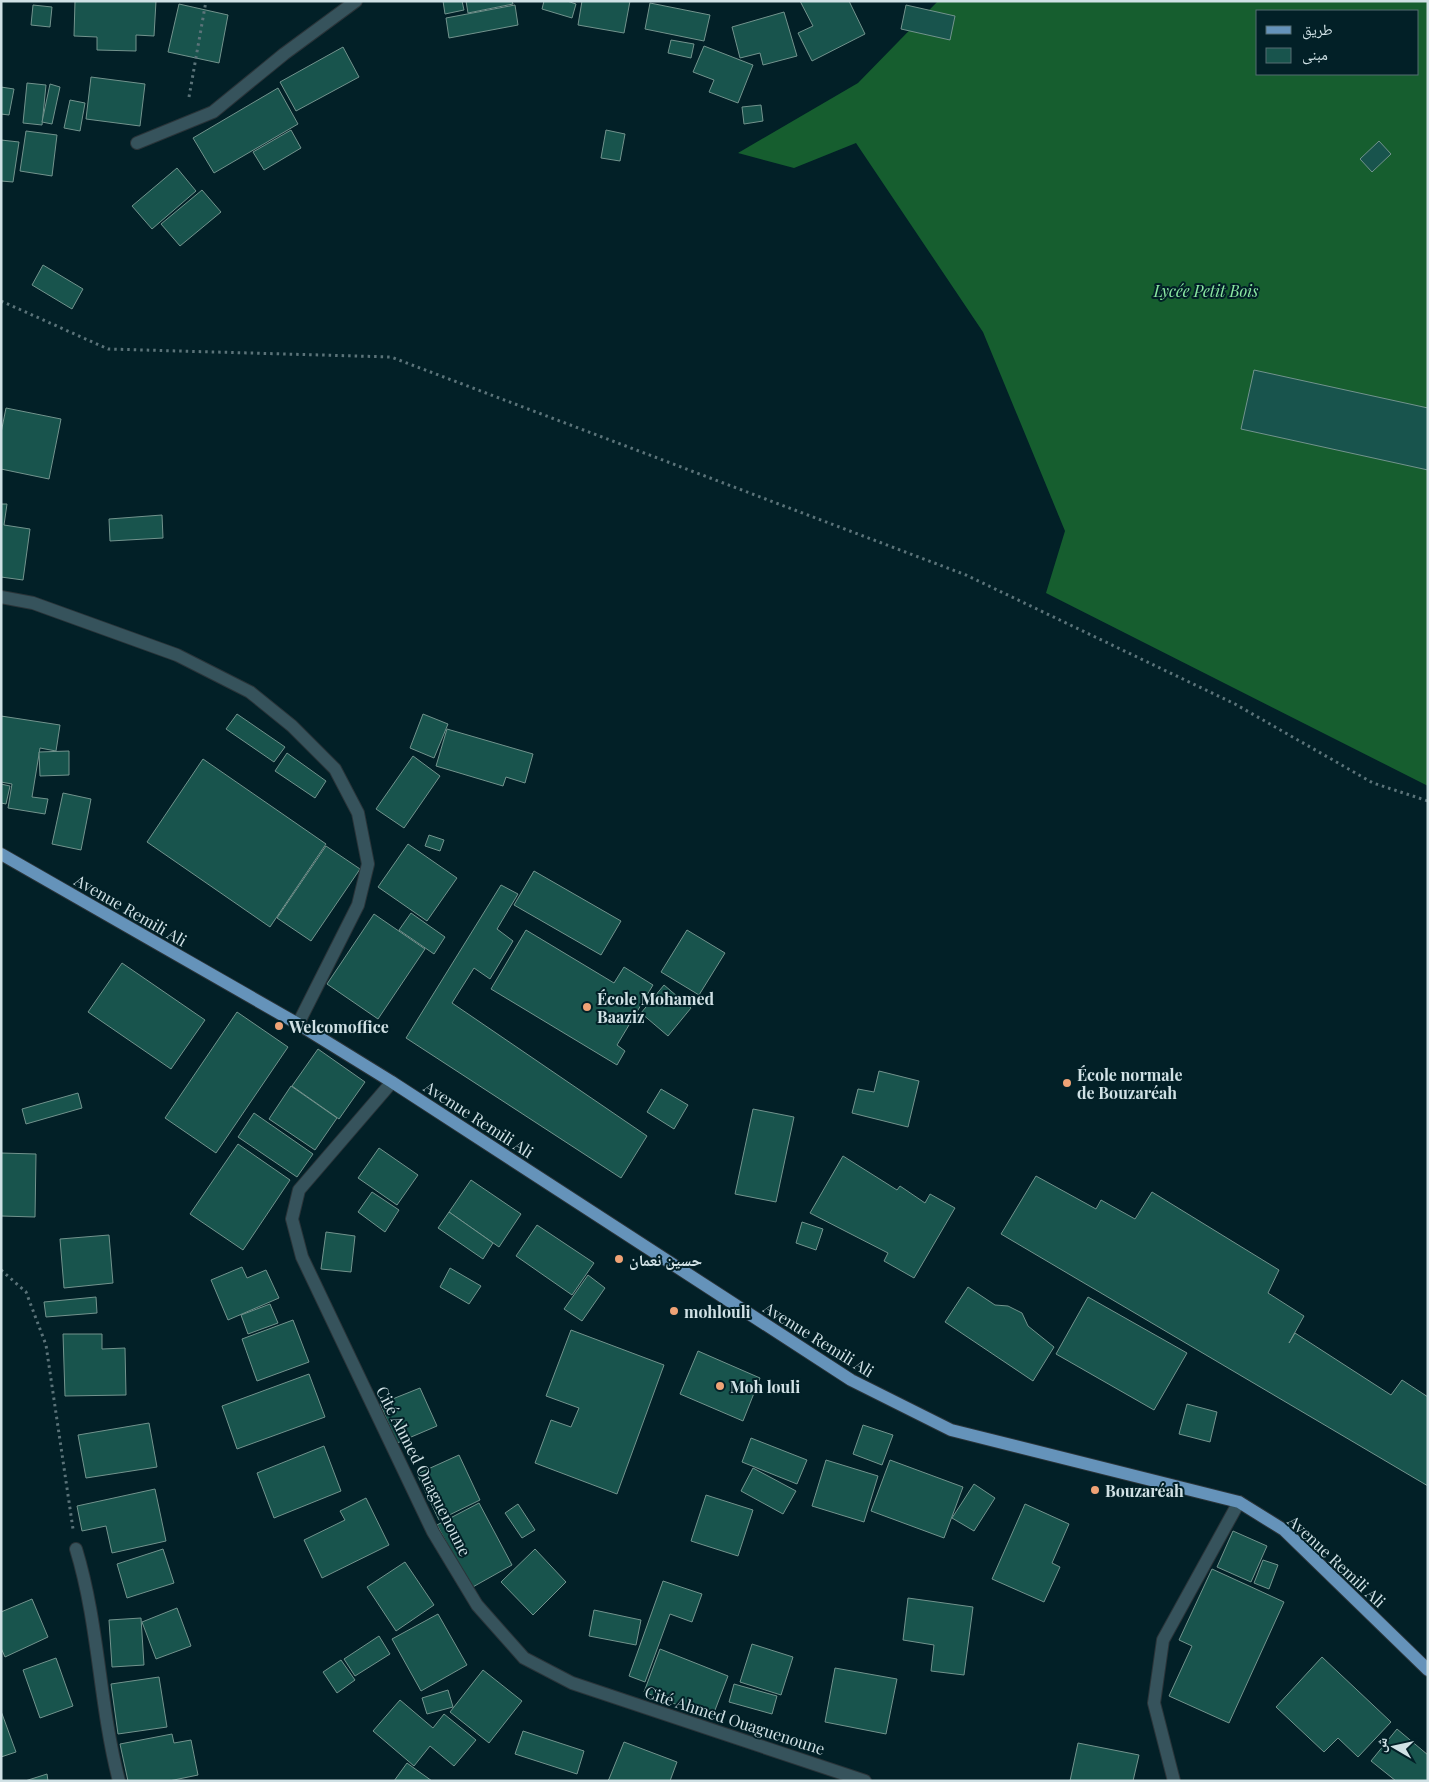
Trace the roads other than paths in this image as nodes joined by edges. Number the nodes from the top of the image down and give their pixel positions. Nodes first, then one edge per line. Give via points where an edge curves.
1 (356, 1) edge
2 (137, 143) dead end
3 (1, 597) edge
4 (1, 854) edge
5 (298, 1024) junction
6 (392, 1082) junction
7 (1239, 1502) junction
8 (76, 1549) road end
9 (1428, 1670) edge
10 (119, 1781) edge
11 (865, 1781) edge
12 (1174, 1781) edge

1 - 2 street via 284,54 214,112
3 - 5 street via 32,603 177,655 250,692 292,726 335,769 358,813 368,864 358,905
4 - 5 main road, Avenue Remili Ali
5 - 6 main road, Avenue Remili Ali
6 - 7 main road, Avenue Remili Ali via 851,1380 934,1422 951,1430
6 - 11 street, Cité Ahmed Ouaguenoune via 299,1190 292,1219 302,1257 433,1532 477,1606 524,1658 572,1683
7 - 9 main road, Avenue Remili Ali via 1284,1530
7 - 12 street via 1164,1640 1154,1702
8 - 10 street via 87,1587 108,1739

